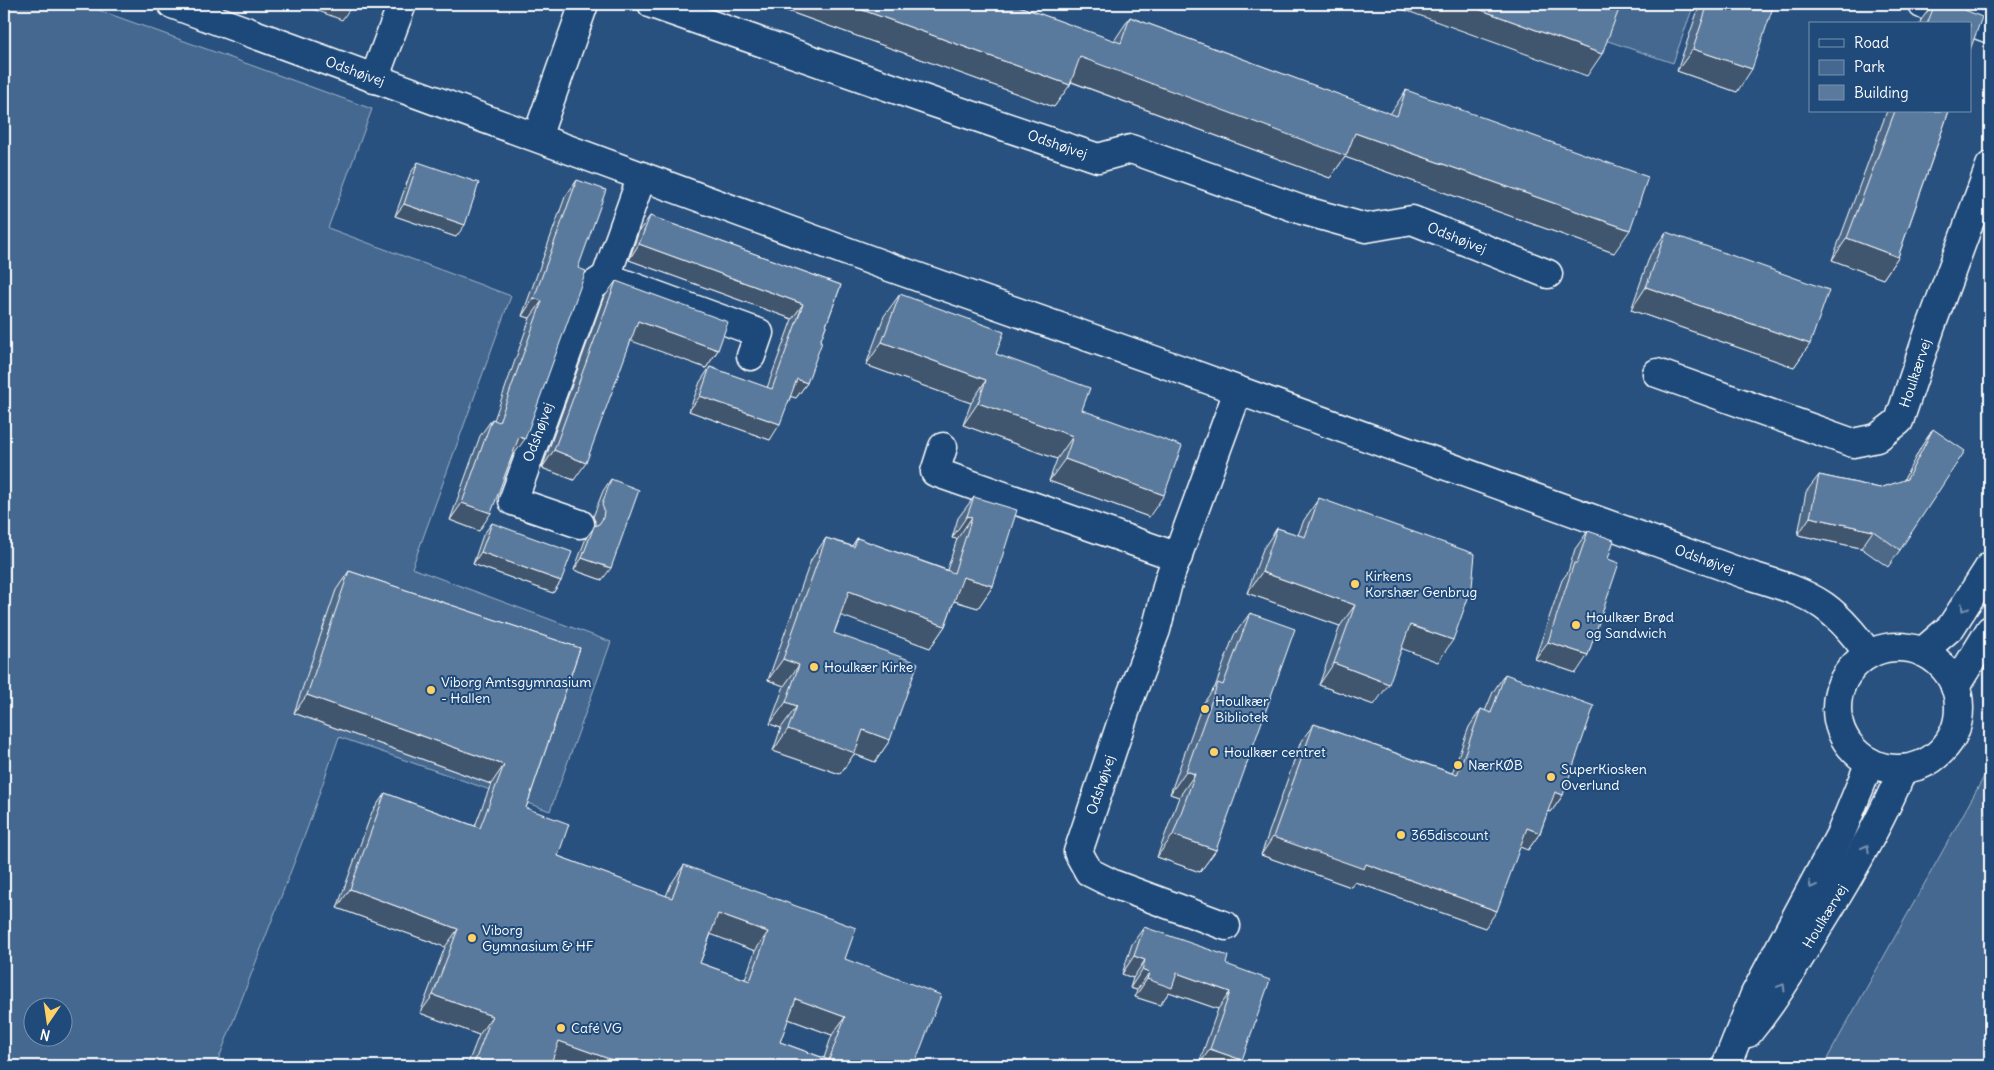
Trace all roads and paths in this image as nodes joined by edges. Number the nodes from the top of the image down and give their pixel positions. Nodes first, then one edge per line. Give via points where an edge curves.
1 (172, 4) edge
2 (402, 4) edge
3 (584, 4) edge
4 (652, 4) edge
5 (1922, 4) edge
6 (1971, 22) edge
7 (1972, 22) edge
8 (1990, 29) edge
9 (374, 79) junction
10 (537, 137) junction
11 (1990, 166) edge
12 (642, 176) junction
13 (1548, 274) dead end
14 (606, 277) junction
15 (751, 356) dead end
16 (1657, 374) dead end
17 (1238, 391) junction
18 (943, 447) dead end
19 (580, 524) dead end
20 (1178, 556) junction
21 (1990, 566) edge
22 (1990, 630) edge
23 (1922, 652) junction
24 (1869, 654) junction
25 (1955, 686) junction
26 (1870, 762) junction
27 (1903, 769) junction
28 (1226, 926) dead end
29 (1729, 1060) edge

1 - 9 street, Odshøjvej
2 - 9 street
3 - 10 street
4 - 13 street, Odshøjvej via 1098,158 1131,149 1302,210 1366,228 1412,220
5 - 6 street
7 - 8 street
9 - 10 street, Odshøjvej
10 - 12 street, Odshøjvej
11 - 16 street, Houlkærvej via 1899,421 1877,438 1853,443
12 - 14 street, Odshøjvej
12 - 17 street, Odshøjvej
14 - 15 street via 759,333
14 - 19 street, Odshøjvej via 591,287 513,501
17 - 20 street, Odshøjvej
17 - 24 street, Odshøjvej via 1784,586 1824,605 1848,627
18 - 20 street via 935,472
20 - 28 street, Odshøjvej via 1156,630 1078,852 1089,872
21 -> 23 street via 1951,628
22 - 25 street
23 - 24 street via 1886,648
23 - 25 street via 1936,660
24 - 26 street via 1853,667 1837,700 1842,732 1850,746
25 - 27 street via 1959,713 1950,741 1928,761
26 - 27 street via 1886,768
26 -> 29 street, Houlkærvej via 1841,833 1755,994
29 -> 27 street, Houlkærvej via 1773,1002 1865,850

